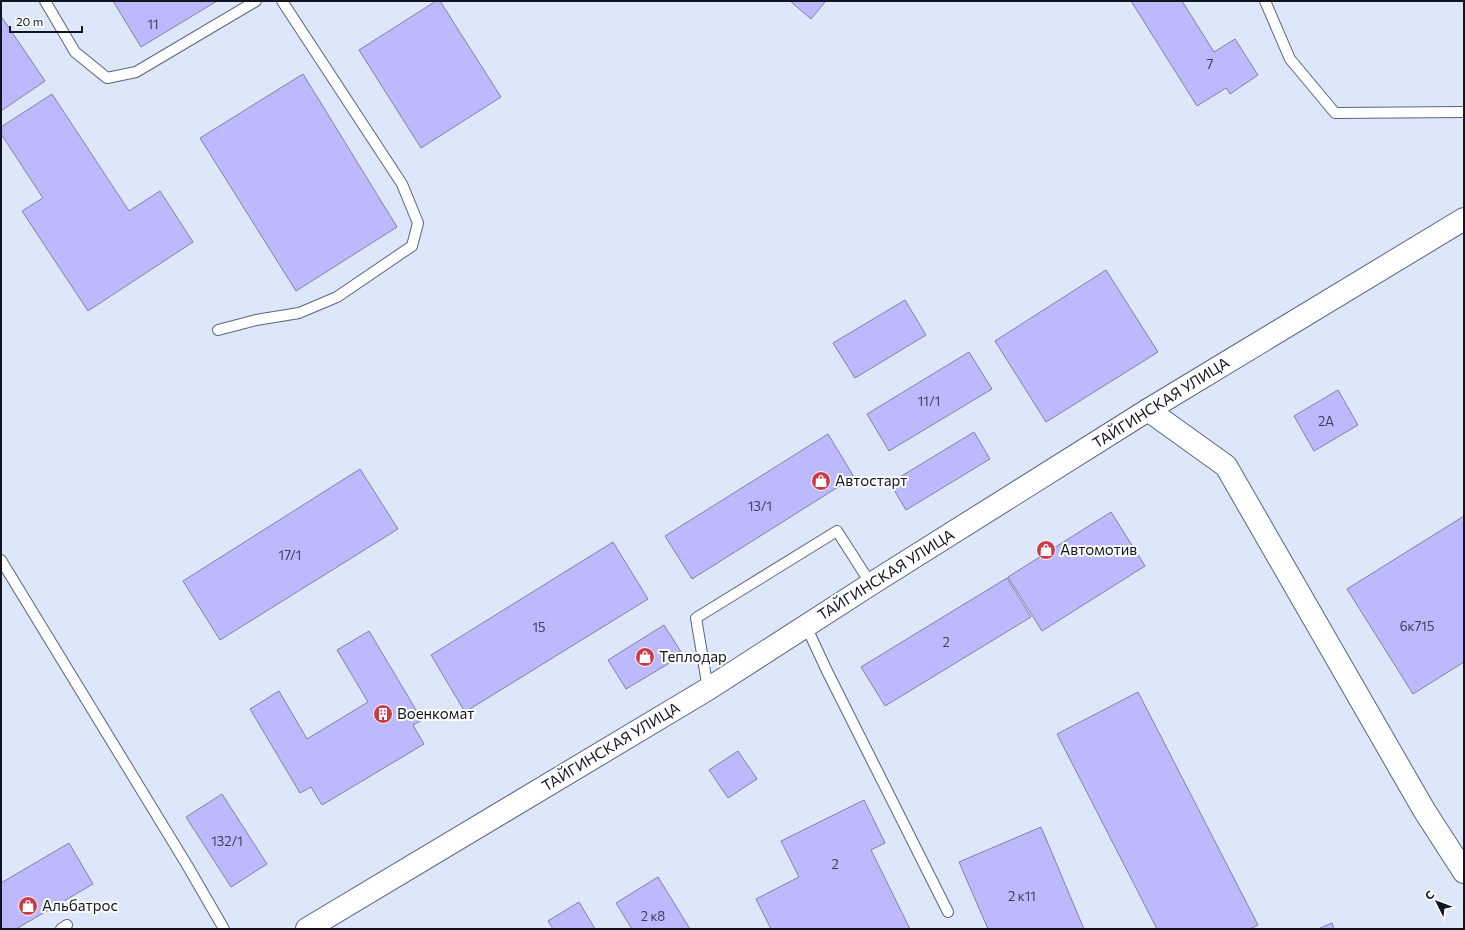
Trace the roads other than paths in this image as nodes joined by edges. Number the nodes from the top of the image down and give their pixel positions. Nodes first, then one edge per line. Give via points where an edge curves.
1 (45, 1) edge
2 (256, 1) edge
3 (282, 1) edge
4 (1265, 1) edge
5 (1464, 112) edge
6 (1464, 219) edge
7 (218, 330) dead end
8 (1148, 410) junction
9 (1, 560) edge
10 (871, 584) junction
11 (806, 626) junction
12 (708, 689) junction
13 (1464, 872) edge
14 (948, 912) dead end
15 (224, 929) edge
16 (307, 929) edge

1 - 2 lane via 75,52 107,78 136,72
3 - 7 lane via 402,184 418,223 412,246 338,297 299,313
4 - 5 lane via 1290,59 1335,113
6 - 8 main road, ТАЙГИНСКАЯ УЛИЦА
8 - 10 main road, ТАЙГИНСКАЯ УЛИЦА
8 - 13 main road via 1226,466 1424,810
9 - 15 lane
10 - 11 main road, ТАЙГИНСКАЯ УЛИЦА
10 - 12 lane via 837,531 696,618
11 - 12 main road, ТАЙГИНСКАЯ УЛИЦА
11 - 14 lane
12 - 16 main road, ТАЙГИНСКАЯ УЛИЦА

